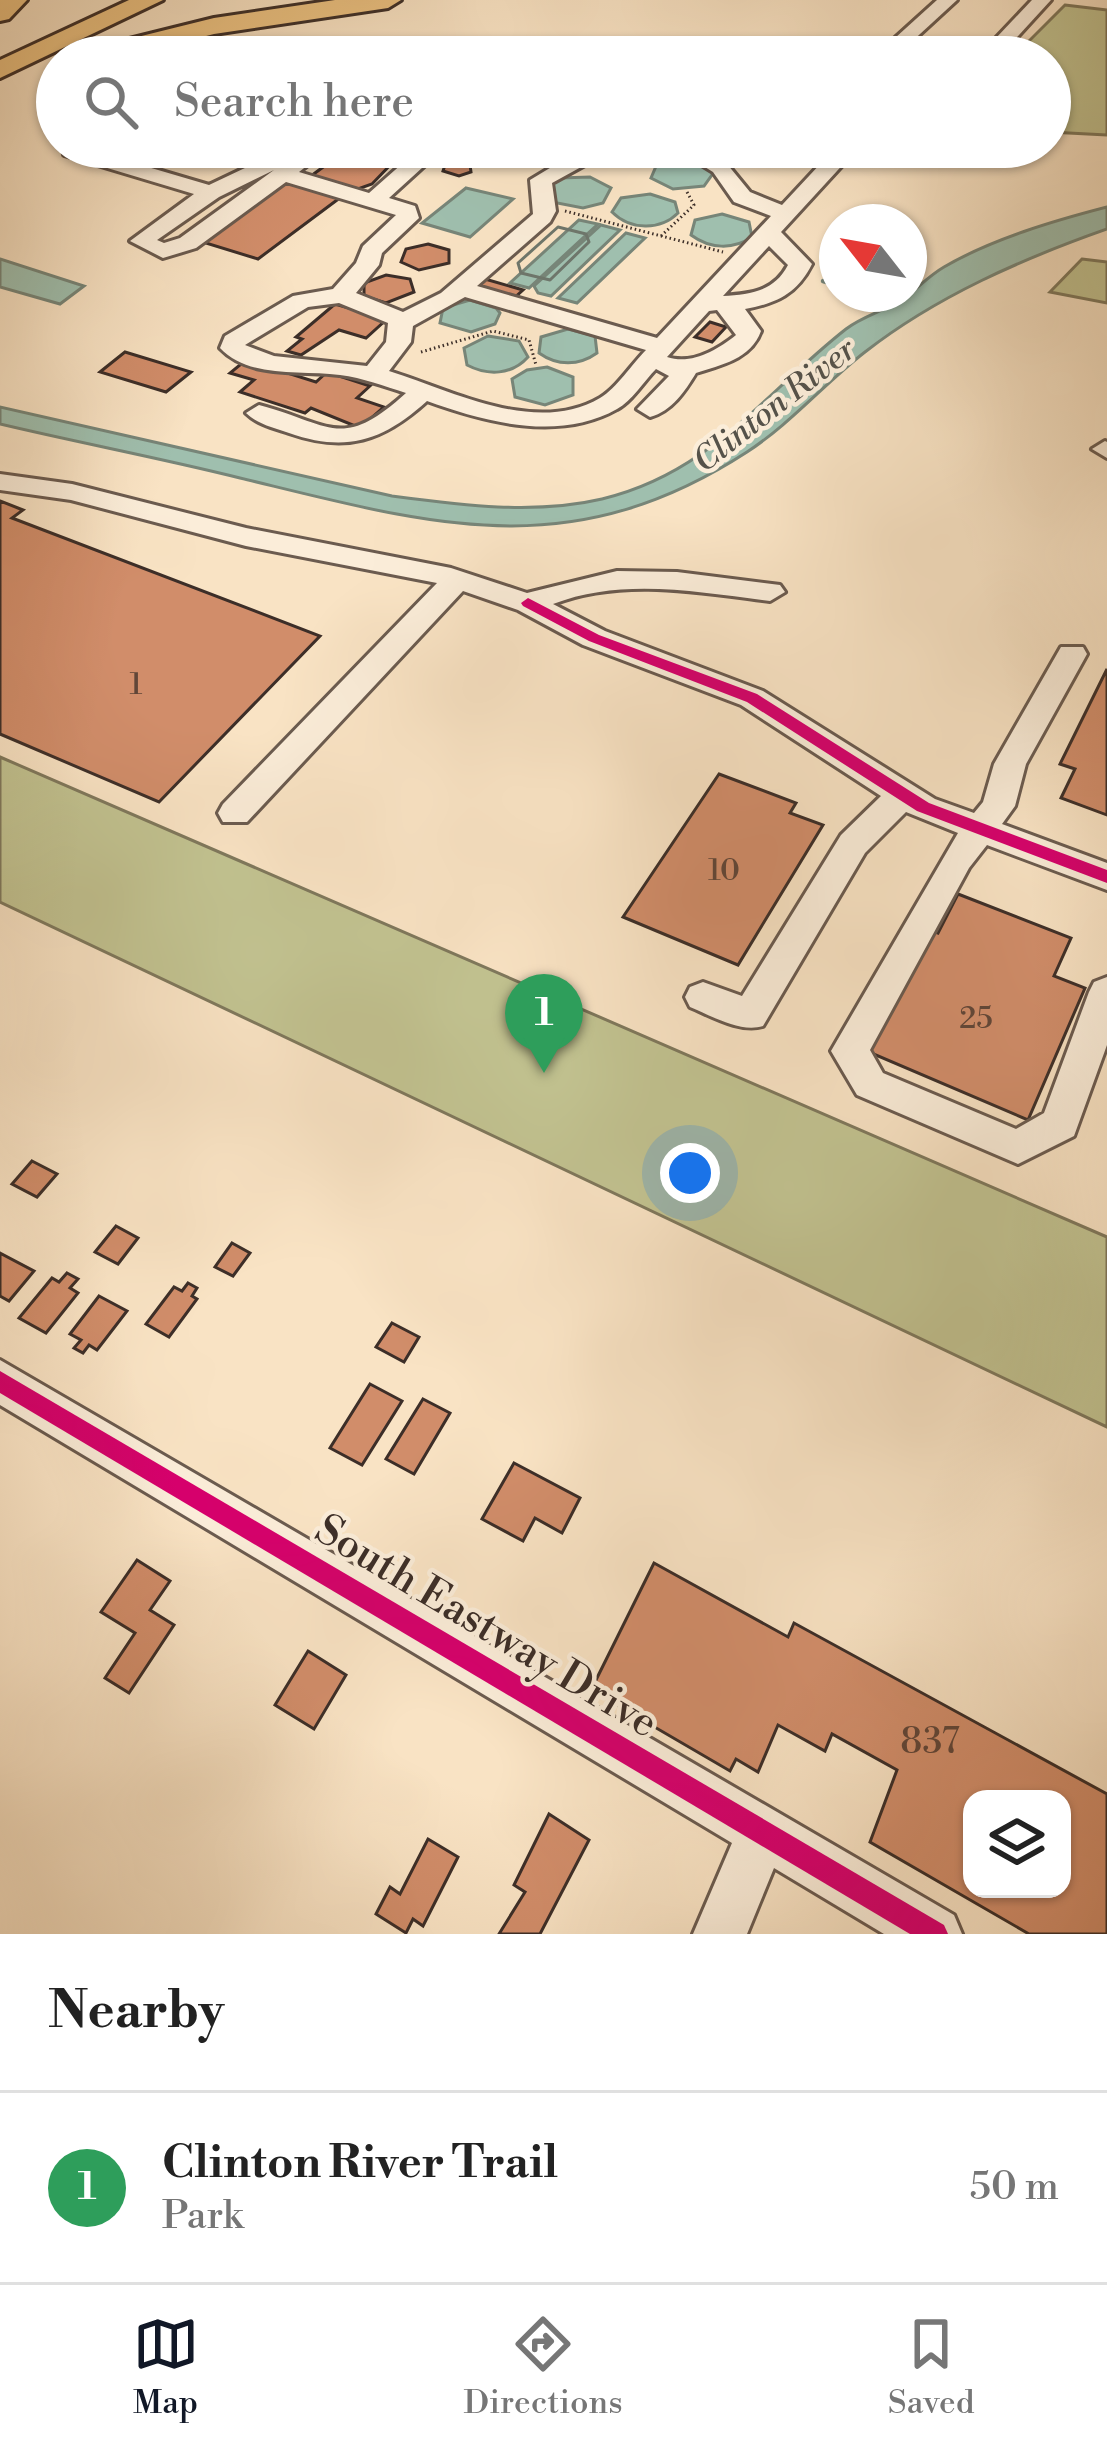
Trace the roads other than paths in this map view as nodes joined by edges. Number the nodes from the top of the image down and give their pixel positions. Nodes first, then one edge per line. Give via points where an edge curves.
1 (14, 0) edge
2 (85, 0) edge
3 (150, 0) edge
4 (388, 0) edge
5 (947, 0) edge
6 (1042, 0) edge
7 (16, 25) edge
8 (73, 36) edge
9 (175, 36) edge
10 (907, 36) edge
11 (1008, 36) edge
12 (36, 53) edge
13 (0, 70) edge
14 (36, 75) edge
15 (0, 88) edge
16 (129, 168) edge
17 (262, 168) edge
18 (291, 168) edge
19 (411, 168) edge
20 (558, 168) edge
21 (724, 168) edge
22 (832, 168) edge
23 (283, 174) junction
24 (211, 192) junction
25 (375, 200) junction
26 (787, 226) junction
27 (460, 288) junction
28 (341, 295) junction
29 (715, 303) junction
30 (401, 323) junction
31 (656, 354) junction
32 (376, 370) junction
33 (679, 370) junction
34 (422, 392) junction
35 (650, 409) dead end
36 (260, 413) dead end
37 (0, 482) edge
38 (458, 580) junction
39 (770, 592) dead end
40 (528, 603) junction
41 (1072, 654) dead end
42 (902, 796) junction
43 (235, 813) dead end
44 (979, 830) junction
45 (1107, 877) edge
46 (1107, 992) edge
47 (703, 997) dead end
48 (0, 1381) edge
49 (762, 1832) junction
50 (721, 1934) edge
51 (935, 1934) edge

1 - 7 highway
2 - 7 highway
3 - 8 highway
4 - 9 highway
5 - 10 street
6 - 11 street
12 - 13 highway
14 - 15 highway
16 - 24 street
17 - 24 street
18 - 23 street
19 - 25 street
20 - 27 street via 541,180 542,217
21 - 26 street via 740,196
22 - 26 street
23 - 24 street via 188,243 163,251 144,246 148,233
23 - 25 street
25 - 28 street via 408,218 371,251
26 - 29 street via 745,258
26 - 29 street via 800,264 786,290
27 - 30 street
27 - 31 street
28 - 30 street
28 - 32 street via 301,301 232,348 298,368
29 - 31 street
29 - 33 street via 747,338 726,355
30 - 32 street via 403,336
31 - 33 street
31 - 34 street via 610,403 570,418 509,419
32 - 34 street
33 - 35 street via 681,380
34 - 36 street via 362,438 328,436
37 - 38 street via 72,491
38 - 40 street
38 - 43 street
39 - 40 street via 615,577
40 - 42 street via 595,638 752,698
41 - 44 street
42 - 44 street
42 - 47 street via 854,844 750,1015
44 - 45 street
44 - 46 street via 850,1051 870,1084 1018,1147 1060,1124
48 - 49 street, South Eastway Drive
49 - 50 street
49 - 51 street, South Eastway Drive

